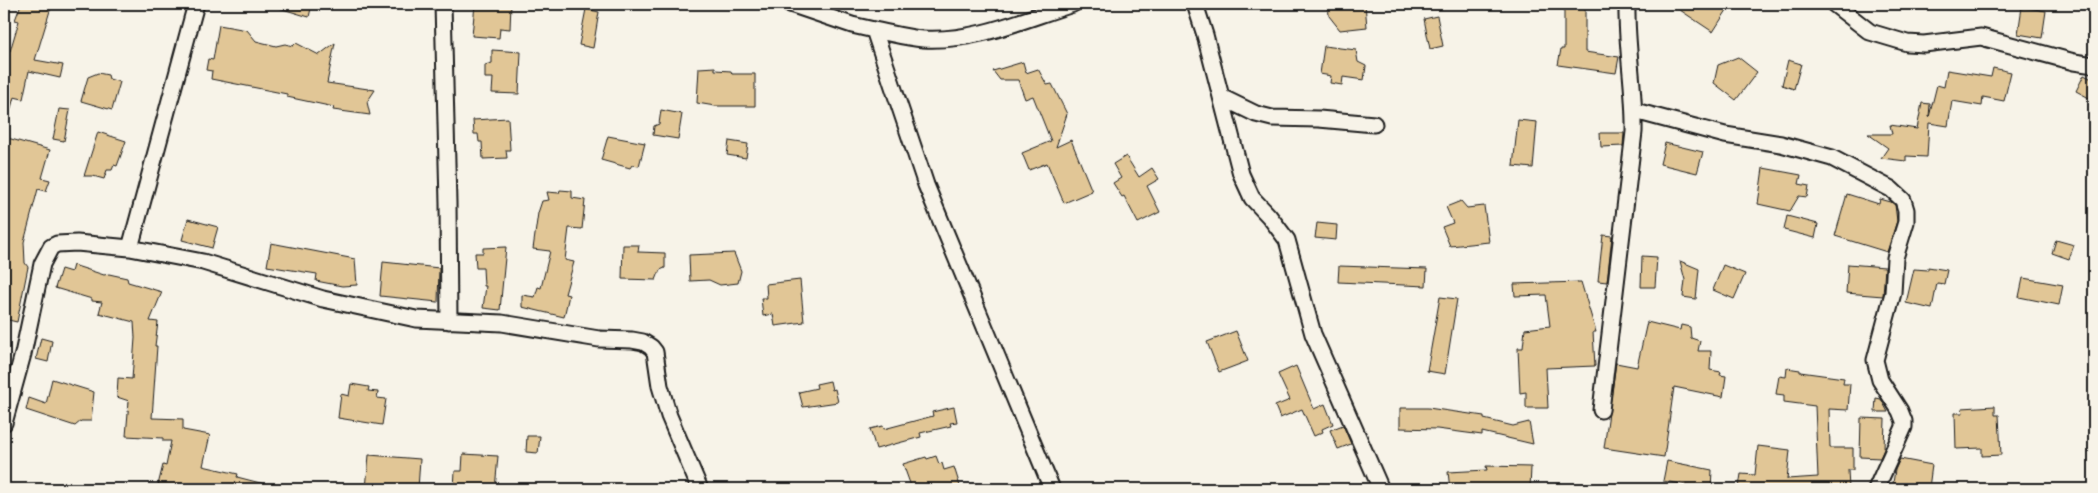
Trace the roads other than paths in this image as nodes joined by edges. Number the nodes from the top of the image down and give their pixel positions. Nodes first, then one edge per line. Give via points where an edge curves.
1 (196, 4) edge
2 (443, 4) edge
3 (790, 4) edge
4 (1073, 4) edge
5 (1195, 4) edge
6 (1627, 4) edge
7 (1834, 4) edge
8 (874, 30) junction
9 (2094, 65) edge
10 (1221, 97) junction
11 (1635, 111) junction
12 (1374, 124) dead end
13 (130, 248) junction
14 (449, 320) junction
15 (1601, 410) dead end
16 (4, 423) edge
17 (700, 489) edge
18 (1052, 489) edge
19 (1381, 489) edge
20 (1876, 489) edge

1 - 13 street
2 - 14 street
3 - 8 street
4 - 8 street via 962,37 921,39
5 - 10 street
6 - 11 street
7 - 9 street via 1870,32 1907,43 1924,44 1981,36
8 - 18 street via 926,185
10 - 12 street via 1272,118
10 - 19 street via 1241,174 1252,198 1286,240 1313,334
11 - 15 street
11 - 20 street via 1832,158 1891,189 1903,200 1906,222 1895,258 1893,293 1875,360 1880,380 1900,411 1904,427
13 - 14 street via 202,262 358,307 416,319
13 - 16 street via 62,243 47,252
14 - 17 street via 502,323 599,339 632,340 651,347 655,352 660,386 670,416

